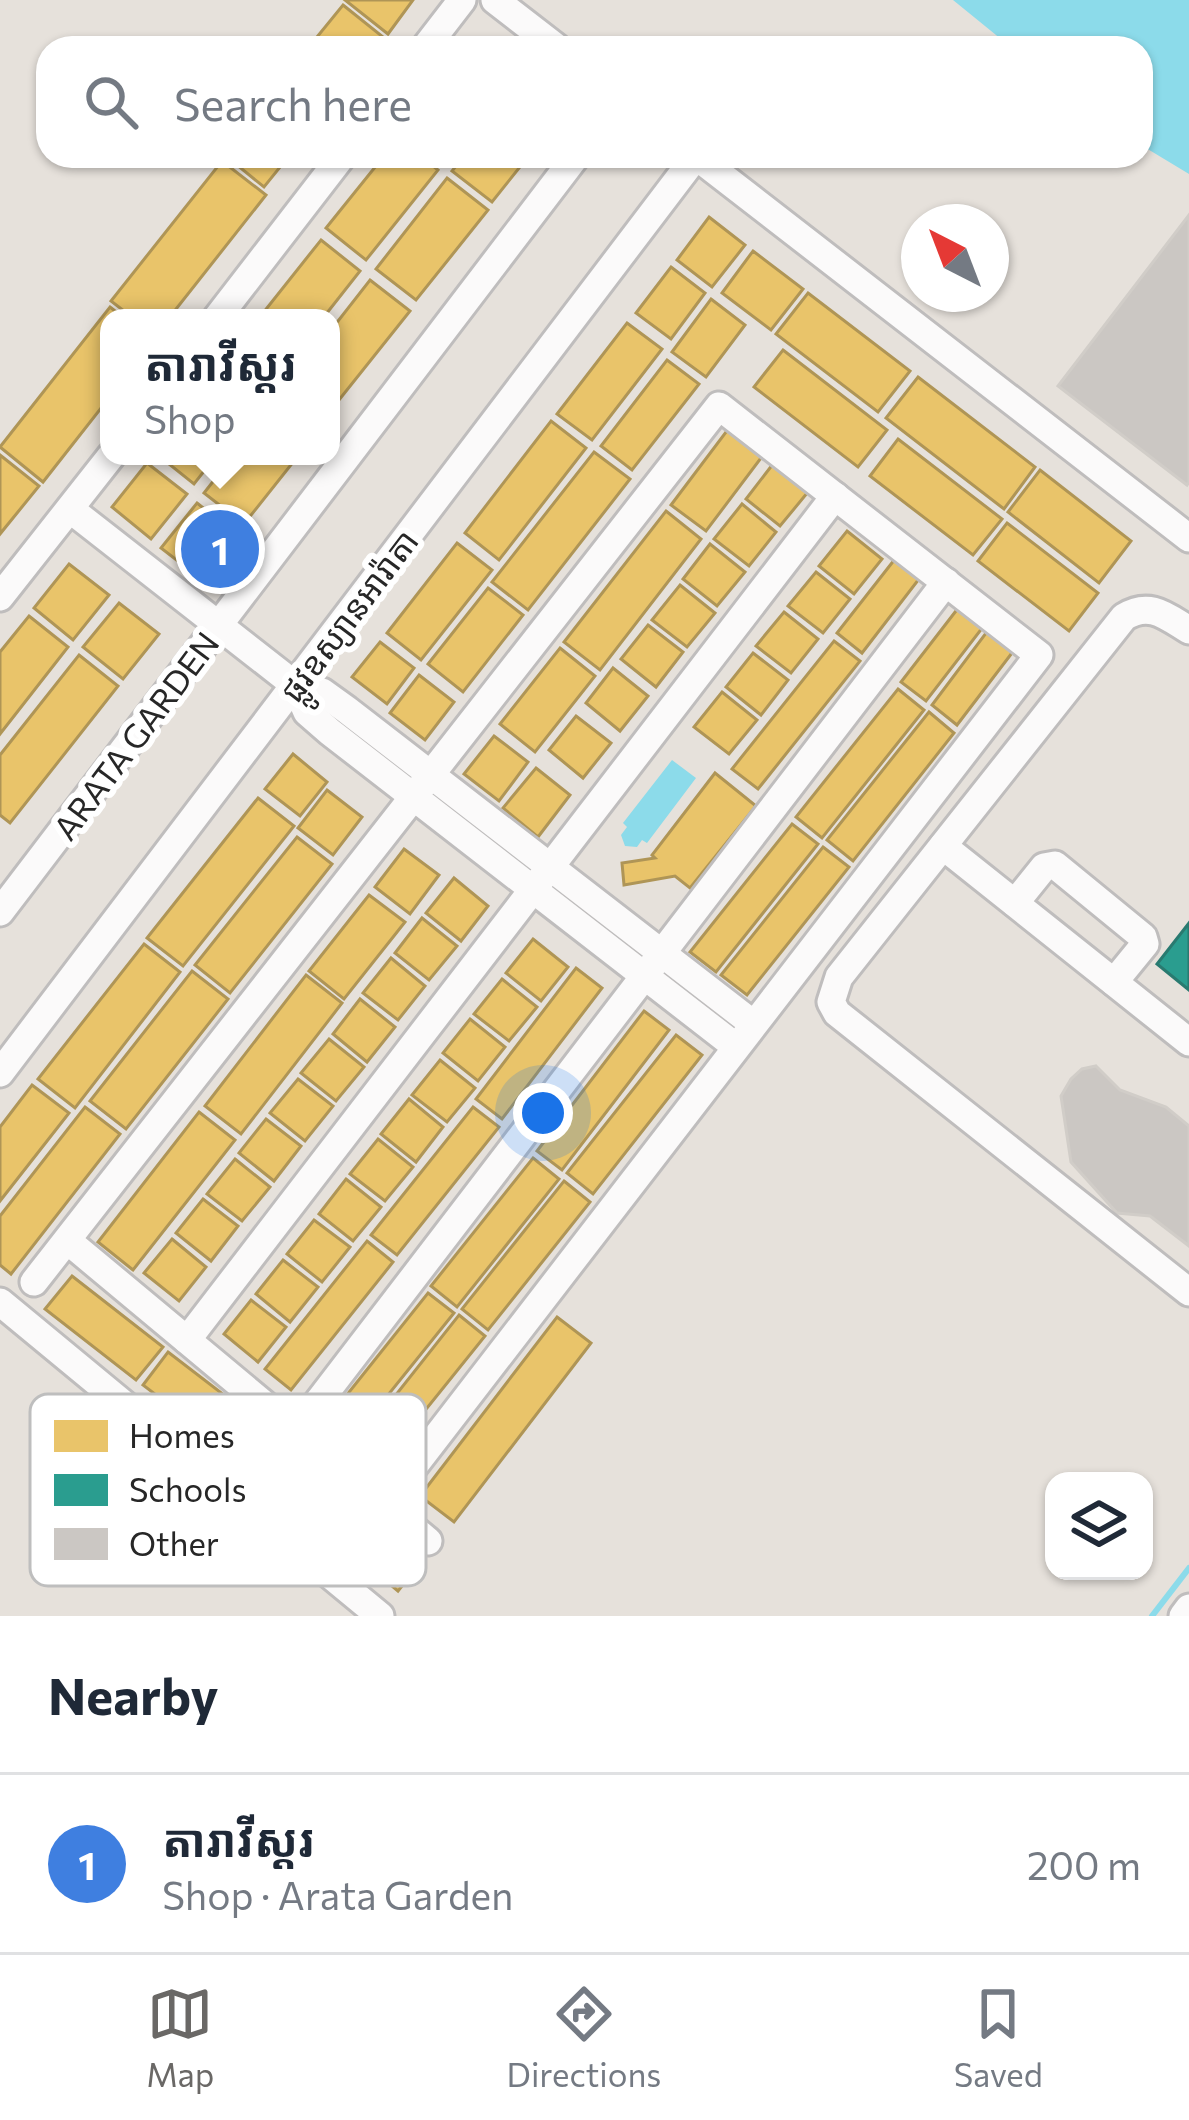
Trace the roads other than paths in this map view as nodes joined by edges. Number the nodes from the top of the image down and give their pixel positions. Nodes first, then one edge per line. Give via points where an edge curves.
1 (462, 0) edge
2 (495, 0) edge
3 (434, 36) edge
4 (542, 36) edge
5 (333, 168) edge
6 (567, 168) edge
7 (687, 168) edge
8 (711, 168) edge
9 (224, 309) edge
10 (104, 465) edge
11 (835, 496) junction
12 (70, 509) junction
13 (1189, 538) edge
14 (946, 582) junction
15 (0, 597) edge
16 (218, 626) junction
17 (1189, 630) edge
18 (295, 686) junction
19 (432, 775) junction
20 (414, 798) junction
21 (943, 845) junction
22 (541, 878) junction
23 (1015, 903) junction
24 (0, 912) edge
25 (662, 952) junction
26 (643, 975) junction
27 (1114, 982) junction
28 (744, 1034) junction
29 (1189, 1042) edge
30 (0, 1073) edge
31 (68, 1241) junction
32 (34, 1282) dead end
33 (1189, 1292) edge
34 (0, 1302) edge
35 (187, 1340) junction
36 (111, 1394) edge
37 (252, 1394) edge
38 (324, 1394) edge
39 (426, 1449) edge
40 (344, 1586) edge
41 (1189, 1608) edge
42 (380, 1616) edge
43 (1183, 1616) edge

1 - 3 street
2 - 4 street
5 - 9 street
6 - 16 street, ARATA GARDEN
7 - 18 street, ផ្លូវឧស្យានអារ៉ាតា
8 - 13 street
10 - 12 street
11 - 14 street
11 - 19 street via 718,406
11 - 22 street
12 - 15 street
12 - 16 street
14 - 25 street
14 - 28 street via 1039,655
16 - 18 street
16 - 24 street, ARATA GARDEN
17 - 21 street via 1150,608 1124,617
18 - 19 street via 322,692
18 - 20 street via 307,712
18 - 30 street, ផ្លូវឧស្យានអារ៉ាតា
19 - 20 street
19 - 22 street
20 - 22 street
20 - 31 street
21 - 23 street
21 - 33 street via 839,977 831,1002 837,1013
22 - 25 street
22 - 26 street
22 - 35 street
23 - 27 street
23 - 27 street via 1044,867 1055,865 1143,937
25 - 26 street
25 - 28 street
26 - 28 street
26 - 38 street
27 - 29 street
28 - 39 street
31 - 32 street
31 - 35 street
34 - 36 street
35 - 37 street
40 - 42 street
41 - 43 street

